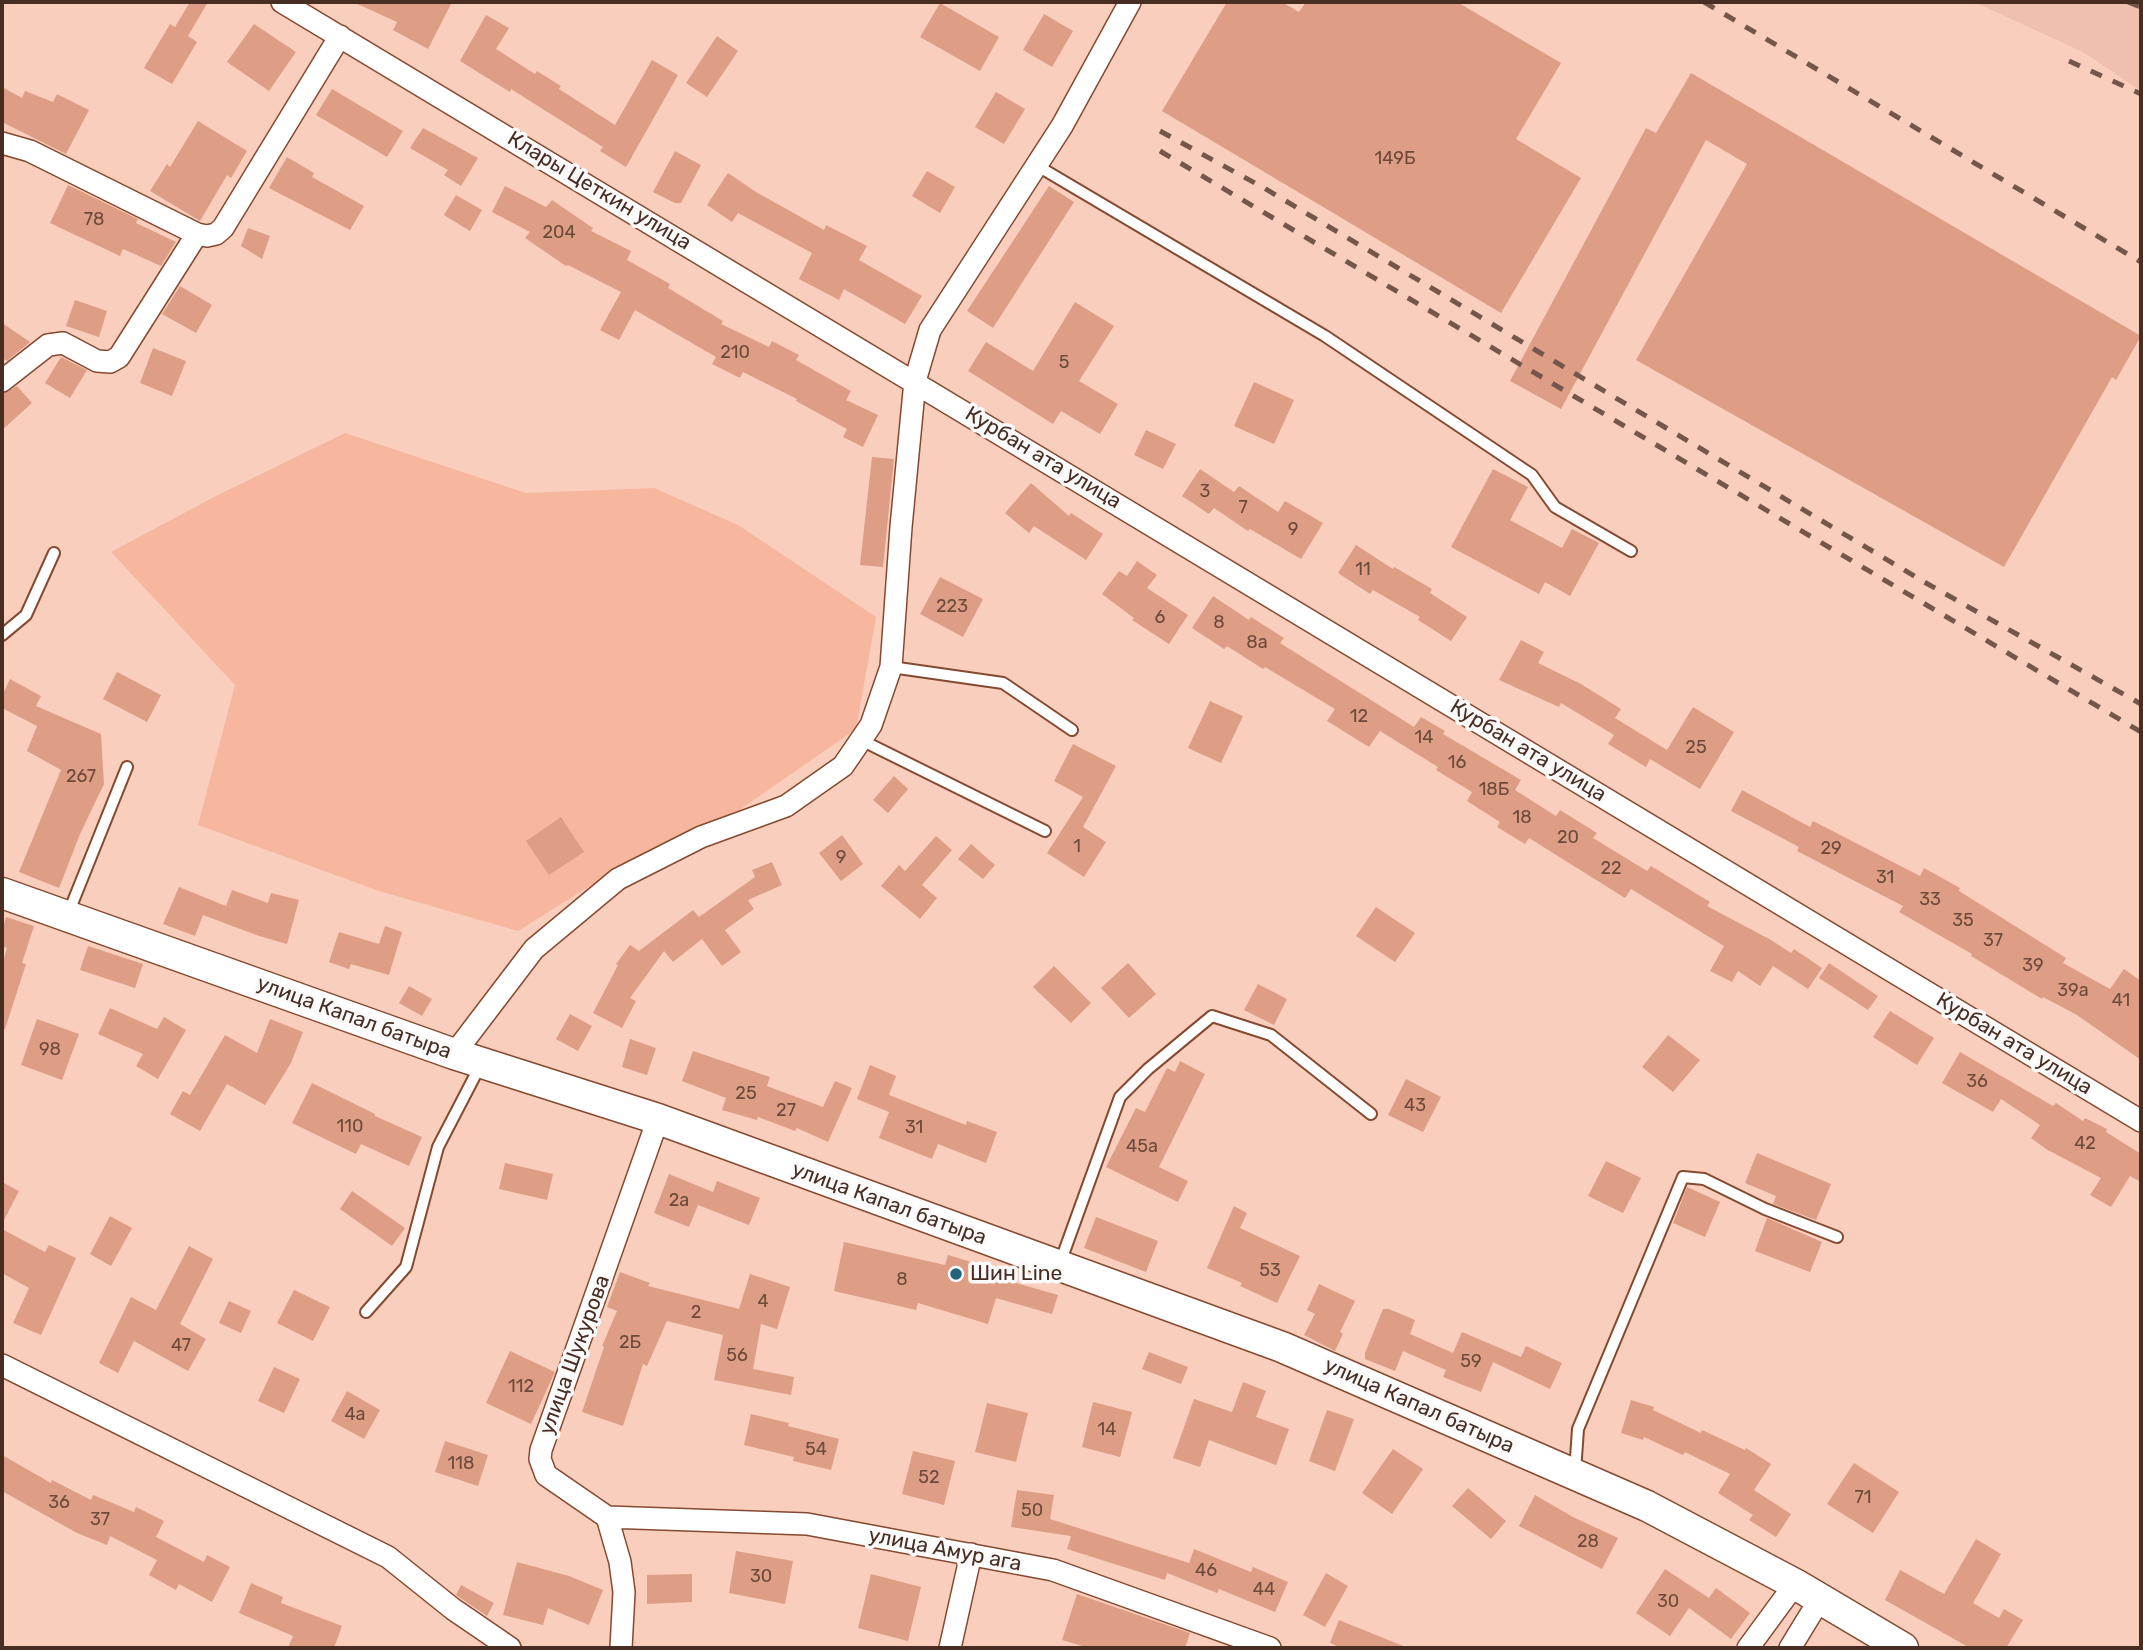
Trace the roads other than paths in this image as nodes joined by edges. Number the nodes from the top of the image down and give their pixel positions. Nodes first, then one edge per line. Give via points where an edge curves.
1 (282, 2) edge
2 (1130, 2) edge
3 (340, 36) junction
4 (2, 143) edge
5 (1036, 165) junction
6 (197, 234) junction
7 (2, 381) edge
8 (915, 381) junction
9 (1631, 551) dead end
10 (54, 553) dead end
11 (2, 635) edge
12 (891, 667) junction
13 (1072, 730) dead end
14 (861, 740) junction
15 (127, 766) dead end
16 (1045, 831) dead end
17 (2, 893) edge
18 (67, 916) junction
19 (454, 1054) junction
20 (482, 1063) junction
21 (1371, 1114) dead end
22 (658, 1119) junction
23 (2141, 1121) edge
24 (1837, 1237) dead end
25 (1059, 1265) junction
26 (366, 1312) dead end
27 (2, 1365) edge
28 (1575, 1475) junction
29 (607, 1517) junction
30 (971, 1555) junction
31 (1795, 1584) junction
32 (1820, 1599) junction
33 (510, 1648) edge
34 (621, 1648) edge
35 (950, 1648) edge
36 (1270, 1648) edge
37 (1748, 1648) edge
38 (1790, 1648) edge
39 (1903, 1648) edge

1 - 3 street, Клары Цеткин улица
2 - 5 street
3 - 6 street via 223,229 207,236
3 - 8 street, Клары Цеткин улица
4 - 6 street via 30,151
5 - 8 street via 930,330
5 - 9 lane via 1325,336 1532,475 1555,507
6 - 7 street via 119,357 97,361 63,343 48,345
8 - 12 street
8 - 23 street, Курбан ата улица
10 - 11 lane via 26,615
12 - 13 lane via 1003,683
12 - 14 street via 871,725
14 - 16 lane
14 - 19 street via 843,766 786,806 701,837 618,879 534,949
15 - 18 lane
17 - 18 main road, улица Капал батыра
18 - 19 main road, улица Капал батыра
19 - 20 main road, улица Капал батыра
20 - 22 main road, улица Капал батыра
20 - 26 lane via 438,1147 406,1267
21 - 25 lane via 1271,1035 1212,1016 1120,1097
22 - 25 main road, улица Капал батыра
22 - 29 street, улица Шукурова via 541,1450 546,1475
24 - 28 lane via 1704,1179 1683,1177 1578,1429
25 - 28 main road, улица Капал батыра via 1282,1347
27 - 33 street via 388,1557
28 - 31 main road, улица Капал батыра via 1647,1506
29 - 30 street, улица Амур ага via 807,1524
29 - 34 street via 624,1592
30 - 35 street
30 - 36 street, улица Амур ага via 1053,1570
31 - 32 main road, улица Капал батыра
31 - 37 street
32 - 38 street
32 - 39 main road, улица Капал батыра

